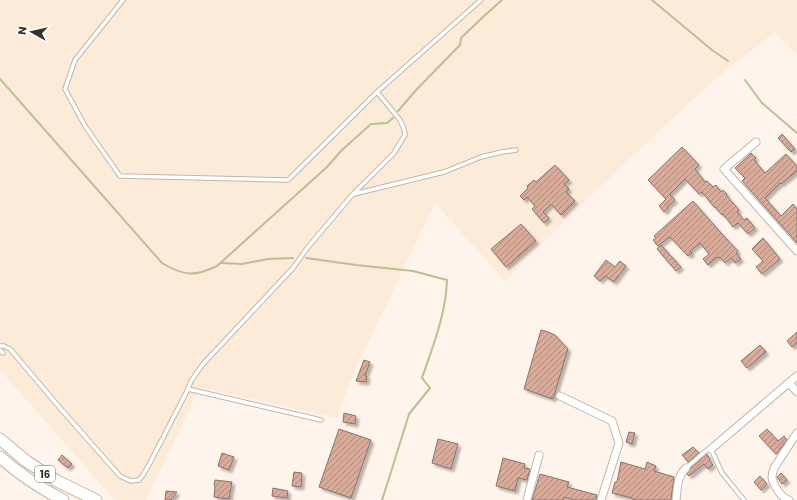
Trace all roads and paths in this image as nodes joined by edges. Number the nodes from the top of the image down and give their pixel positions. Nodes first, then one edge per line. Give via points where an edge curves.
1 (123, 0) edge
2 (480, 0) edge
3 (377, 92) junction
4 (756, 142) dead end
5 (516, 150) dead end
6 (353, 194) junction
7 (797, 251) edge
8 (0, 346) edge
9 (797, 376) edge
10 (789, 383) junction
11 (188, 389) junction
12 (797, 392) edge
13 (560, 396) dead end
14 (321, 420) dead end
15 (797, 433) edge
16 (0, 439) edge
17 (711, 449) junction
18 (539, 455) dead end
19 (0, 457) edge
20 (686, 468) joint
21 (63, 500) edge
22 (96, 500) edge
23 (528, 500) edge
24 (602, 500) edge
25 (676, 500) edge
26 (744, 500) edge
27 (789, 500) edge

1 - 3 lane via 75,60 65,88 85,126 120,176 288,180
2 - 3 lane
3 - 6 lane via 400,120 405,135 394,153
4 - 7 street via 724,170
5 - 6 lane via 481,157 444,172
6 - 11 lane via 293,268 203,364
8 - 11 lane via 10,349 120,476 130,481 138,480 143,475
9 - 10 street
10 - 12 street
10 - 17 street
11 - 14 lane
13 - 24 street via 612,421 619,443
15 - 27 street via 772,474 776,488 786,500
16 - 22 main road, 16 via 56,481
17 - 20 lane
17 - 26 lane via 722,473
18 - 23 street
19 - 21 main road, 16 via 50,494
20 - 25 street via 678,480

